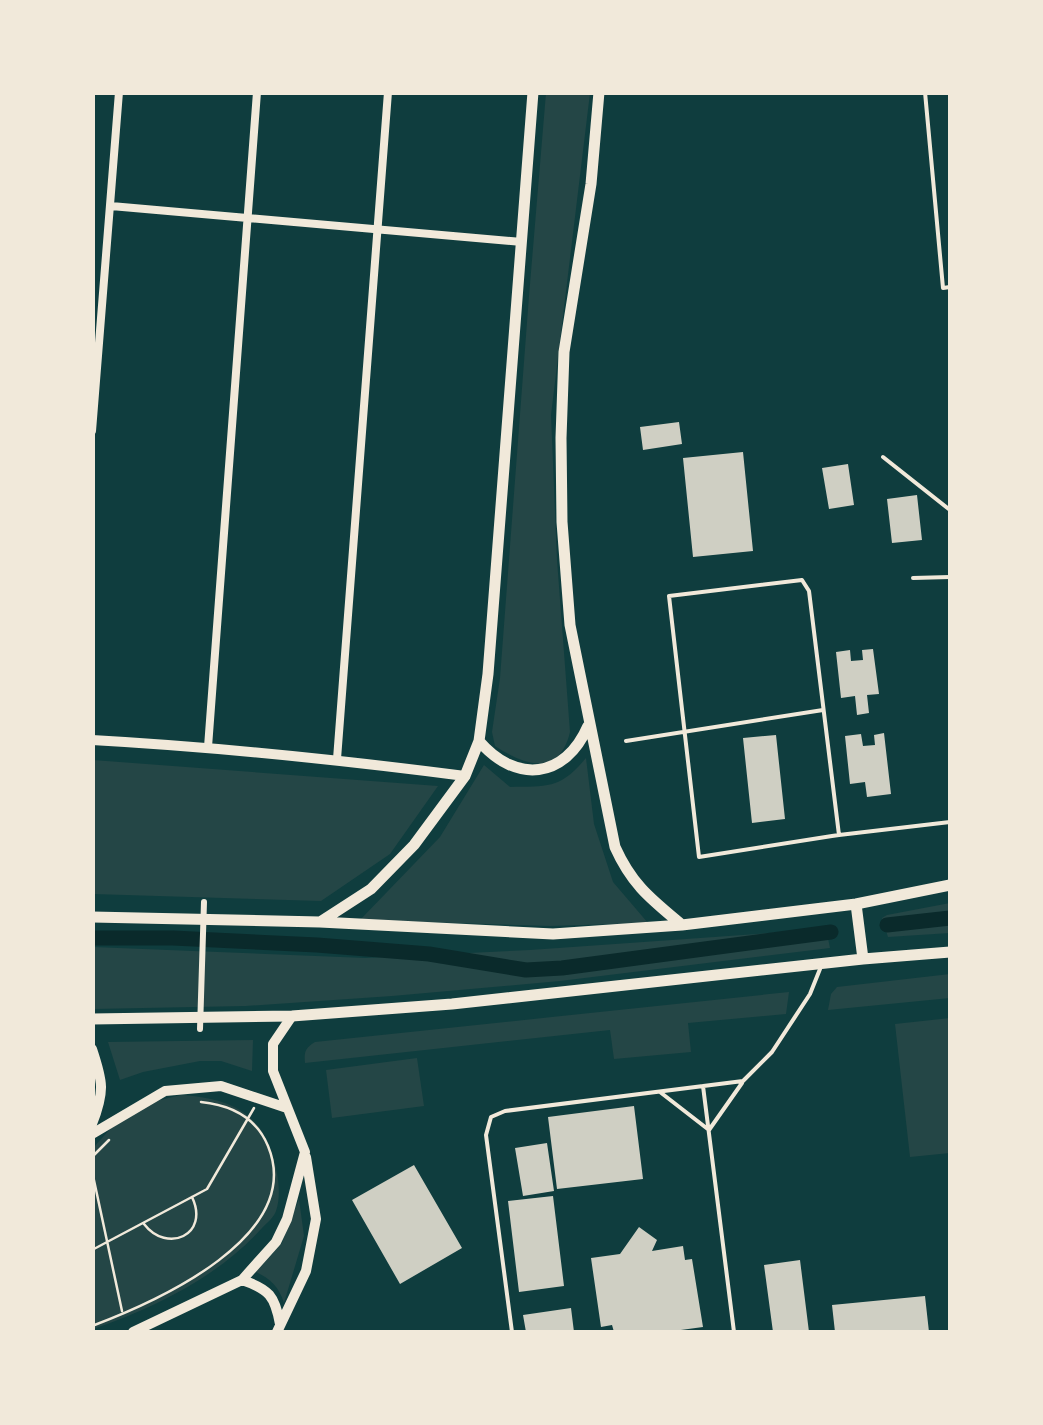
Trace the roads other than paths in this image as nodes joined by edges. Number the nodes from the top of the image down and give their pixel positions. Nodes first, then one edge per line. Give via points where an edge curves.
1 (119, 92) edge
2 (257, 92) edge
3 (388, 92) edge
4 (533, 92) edge
5 (599, 92) edge
6 (925, 92) edge
7 (110, 206) junction
8 (247, 218) junction
9 (378, 229) junction
10 (522, 242) junction
11 (950, 287) edge
12 (94, 385) edge
13 (92, 430) edge
14 (883, 457) dead end
15 (950, 510) edge
16 (950, 577) edge
17 (913, 578) dead end
18 (824, 710) junction
19 (588, 726) junction
20 (684, 732) junction
21 (92, 740) edge
22 (479, 740) junction
23 (626, 741) dead end
24 (208, 746) junction
25 (337, 759) junction
26 (466, 776) junction
27 (950, 822) edge
28 (839, 835) junction
29 (950, 885) edge
30 (204, 902) dead end
31 (856, 904) junction
32 (92, 916) edge
33 (320, 922) junction
34 (682, 925) junction
35 (950, 952) edge
36 (863, 959) junction
37 (822, 963) junction
38 (292, 1016) junction
39 (92, 1019) edge
40 (200, 1029) dead end
41 (92, 1048) edge
42 (743, 1081) junction
43 (704, 1086) junction
44 (660, 1092) junction
45 (287, 1108) junction
46 (92, 1124) edge
47 (709, 1130) junction
48 (92, 1134) edge
49 (305, 1152) junction
50 (242, 1280) junction
51 (161, 1318) junction
52 (279, 1328) edge
53 (133, 1332) edge
54 (156, 1332) edge
55 (512, 1332) edge
56 (734, 1332) edge

1 - 7 street
2 - 8 street
3 - 9 street
4 - 10 main road
5 - 19 main road via 564,352 561,438 570,625
6 - 11 lane via 943,288
7 - 8 street
7 - 12 street
8 - 9 street
8 - 24 street
9 - 10 street
9 - 25 street
10 - 22 main road
12 - 13 street
14 - 15 lane
16 - 17 lane
18 - 20 lane
18 - 20 lane via 802,580 669,596
18 - 28 lane
19 - 22 main road via 566,759 548,768 509,766
19 - 34 main road via 626,871
20 - 23 lane
20 - 28 lane via 699,857
21 - 24 street
22 - 26 main road
24 - 25 street
25 - 26 street
26 - 33 main road via 382,878
27 - 28 lane
29 - 31 main road
30 - 40 street
31 - 34 main road
31 - 36 main road
32 - 33 main road
33 - 34 main road via 554,934
35 - 36 main road
36 - 37 main road
37 - 38 main road
37 - 42 lane via 772,1052
38 - 39 main road
38 - 45 street via 273,1044 273,1071
41 - 46 street via 102,1078
42 - 43 lane
42 - 47 lane
43 - 44 lane
43 - 47 lane
44 - 47 lane
44 - 55 lane via 491,1117 486,1135
45 - 48 street via 222,1086 165,1091
45 - 49 street
47 - 56 lane
49 - 50 street via 276,1242
49 - 52 street via 316,1219 306,1270
50 - 51 street
50 - 52 street via 263,1287 276,1303
51 - 53 street
51 - 54 street

